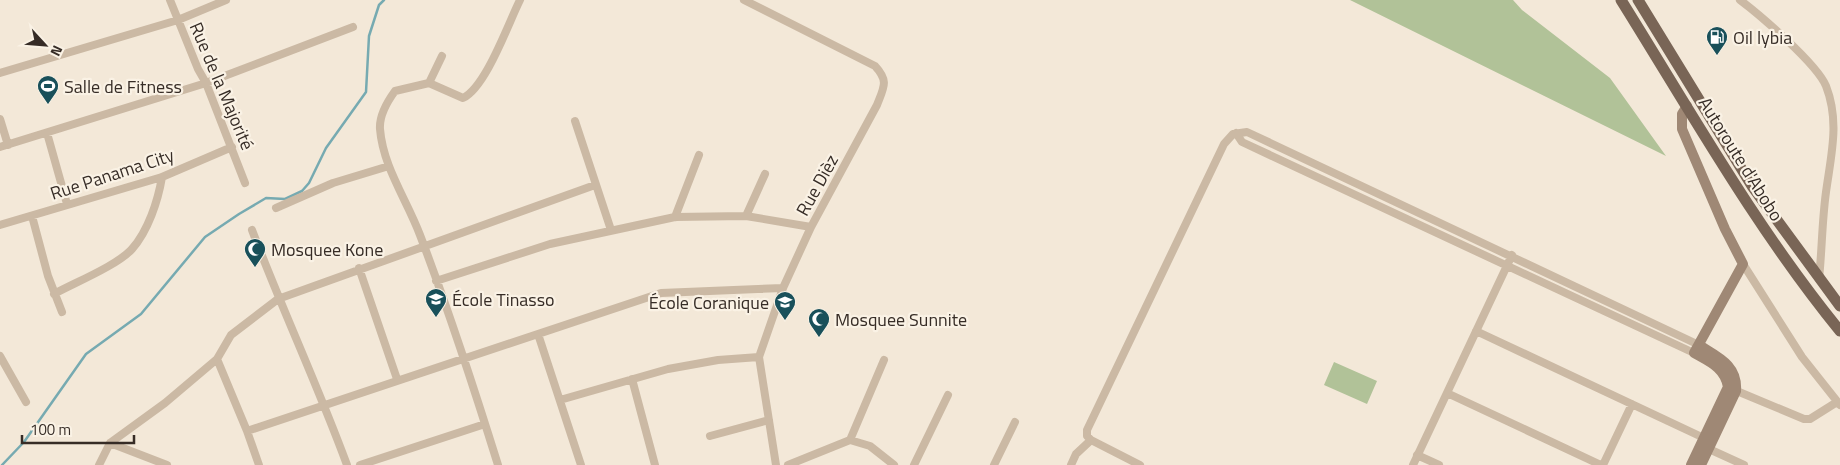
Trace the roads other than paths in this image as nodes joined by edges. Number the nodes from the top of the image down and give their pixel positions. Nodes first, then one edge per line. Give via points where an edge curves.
1 (170, 0) edge
2 (226, 0) edge
3 (520, 0) edge
4 (744, 0) edge
5 (1621, 0) edge
6 (1638, 0) edge
7 (1740, 0) edge
8 (178, 20) junction
9 (353, 27) dead end
10 (442, 56) dead end
11 (0, 73) edge
12 (206, 83) junction
13 (429, 83) junction
14 (1687, 106) junction
15 (0, 119) edge
16 (575, 121) dead end
17 (47, 133) junction
18 (1236, 133) junction
19 (4, 146) edge
20 (232, 147) junction
21 (699, 155) dead end
22 (389, 166) junction
23 (765, 174) dead end
24 (162, 177) junction
25 (245, 184) dead end
26 (595, 184) junction
27 (67, 204) junction
28 (276, 208) dead end
29 (32, 216) junction
30 (746, 216) junction
31 (675, 218) junction
32 (0, 225) edge
33 (811, 227) junction
34 (252, 230) dead end
35 (611, 230) junction
36 (424, 245) junction
37 (1512, 255) junction
38 (1744, 264) junction
39 (1507, 267) junction
40 (359, 268) junction
41 (1819, 280) junction
42 (436, 281) junction
43 (783, 288) junction
44 (54, 294) junction
45 (278, 299) junction
46 (1840, 306) edge
47 (62, 312) dead end
48 (1476, 331) junction
49 (1840, 331) edge
50 (538, 334) junction
51 (1696, 349) junction
52 (0, 356) edge
53 (464, 357) junction
54 (759, 357) junction
55 (217, 359) junction
56 (884, 360) dead end
57 (397, 379) junction
58 (632, 379) junction
59 (1732, 389) junction
60 (1447, 393) junction
61 (948, 395) dead end
62 (560, 400) junction
63 (26, 402) dead end
64 (1632, 404) junction
65 (1838, 404) edge
66 (325, 405) junction
67 (769, 420) junction
68 (1015, 422) dead end
69 (485, 424) junction
70 (247, 431) junction
71 (710, 436) dead end
72 (1704, 438) junction
73 (850, 440) junction
74 (1091, 440) junction
75 (110, 443) junction
76 (1709, 449) junction
77 (1418, 455) junction
78 (99, 465) edge
79 (167, 465) edge
80 (258, 465) edge
81 (347, 465) edge
82 (360, 465) edge
83 (498, 465) edge
84 (580, 465) edge
85 (655, 465) edge
86 (776, 465) edge
87 (788, 465) edge
88 (894, 465) edge
89 (914, 465) edge
90 (994, 465) edge
91 (1071, 465) edge
92 (1140, 465) edge
93 (1413, 465) edge
94 (1439, 465) edge
95 (1602, 465) edge
96 (1691, 465) edge
97 (1701, 465) edge
98 (1744, 465) edge

1 - 8 street, Rue de la Majorité
2 - 8 street
3 - 13 street via 482,80 472,94 463,98
4 - 33 street, Rue Dièz via 875,66 884,76 885,86 877,105
5 - 14 main road, Autoroute d'Abobo
6 - 41 main road via 1752,186
7 - 41 street via 1759,14 1822,79 1833,107 1835,127
8 - 11 street
8 - 12 street, Rue de la Majorité
9 - 12 street
10 - 13 street
12 - 17 street
12 - 20 street, Rue de la Majorité
13 - 22 street via 395,91 389,99 380,128
14 - 38 main road via 1682,114 1682,129 1725,229
14 - 49 main road, Autoroute d'Abobo via 1750,209
15 - 19 street
16 - 26 street
17 - 19 street
17 - 27 street
18 - 37 street via 1247,132
18 - 39 street via 1242,142
18 - 74 street via 1224,144 1087,430
20 - 24 street, Rue Panama City
20 - 25 street, Rue de la Majorité
21 - 31 street
22 - 28 street via 333,183
22 - 36 street
23 - 30 street
24 - 27 street, Rue Panama City
24 - 44 street via 159,195 132,250
26 - 35 street
26 - 36 street
27 - 29 street, Rue Panama City
29 - 32 street, Rue Panama City
29 - 44 street
30 - 31 street
30 - 33 street
31 - 35 street
33 - 43 street, Rue Dièz
34 - 45 street
35 - 42 street via 550,244
36 - 40 street
36 - 42 street
37 - 39 street
37 - 51 street
38 - 51 main road
38 - 65 street via 1802,357
39 - 48 street
39 - 51 street
40 - 45 street
40 - 57 street
41 - 46 main road
42 - 53 street
43 - 50 street via 661,292
43 - 54 street, Rue Dièz
44 - 47 street
45 - 55 street via 231,335
45 - 66 street
48 - 60 street
48 - 64 street
50 - 53 street
50 - 62 street
51 - 59 main road via 1726,361 1736,381
52 - 63 street
53 - 57 street
53 - 69 street
54 - 58 street via 676,367
54 - 67 street, Rue Dièz
55 - 70 street
55 - 75 street
56 - 73 street
57 - 66 street
58 - 62 street
58 - 85 street
59 - 65 street via 1804,419
59 - 72 main road
59 - 76 main road
60 - 77 street
60 - 95 street
61 - 89 street
62 - 84 street
64 - 72 street
64 - 95 street
66 - 70 street
66 - 81 street
67 - 71 street
67 - 86 street, Rue Dièz
68 - 90 street
69 - 82 street
69 - 83 street
70 - 80 street
72 - 96 main road
73 - 87 street
73 - 88 street via 870,446
74 - 91 street via 1076,454
74 - 92 street
75 - 78 street
75 - 79 street
76 - 97 main road
76 - 98 street
77 - 93 street
77 - 94 street

